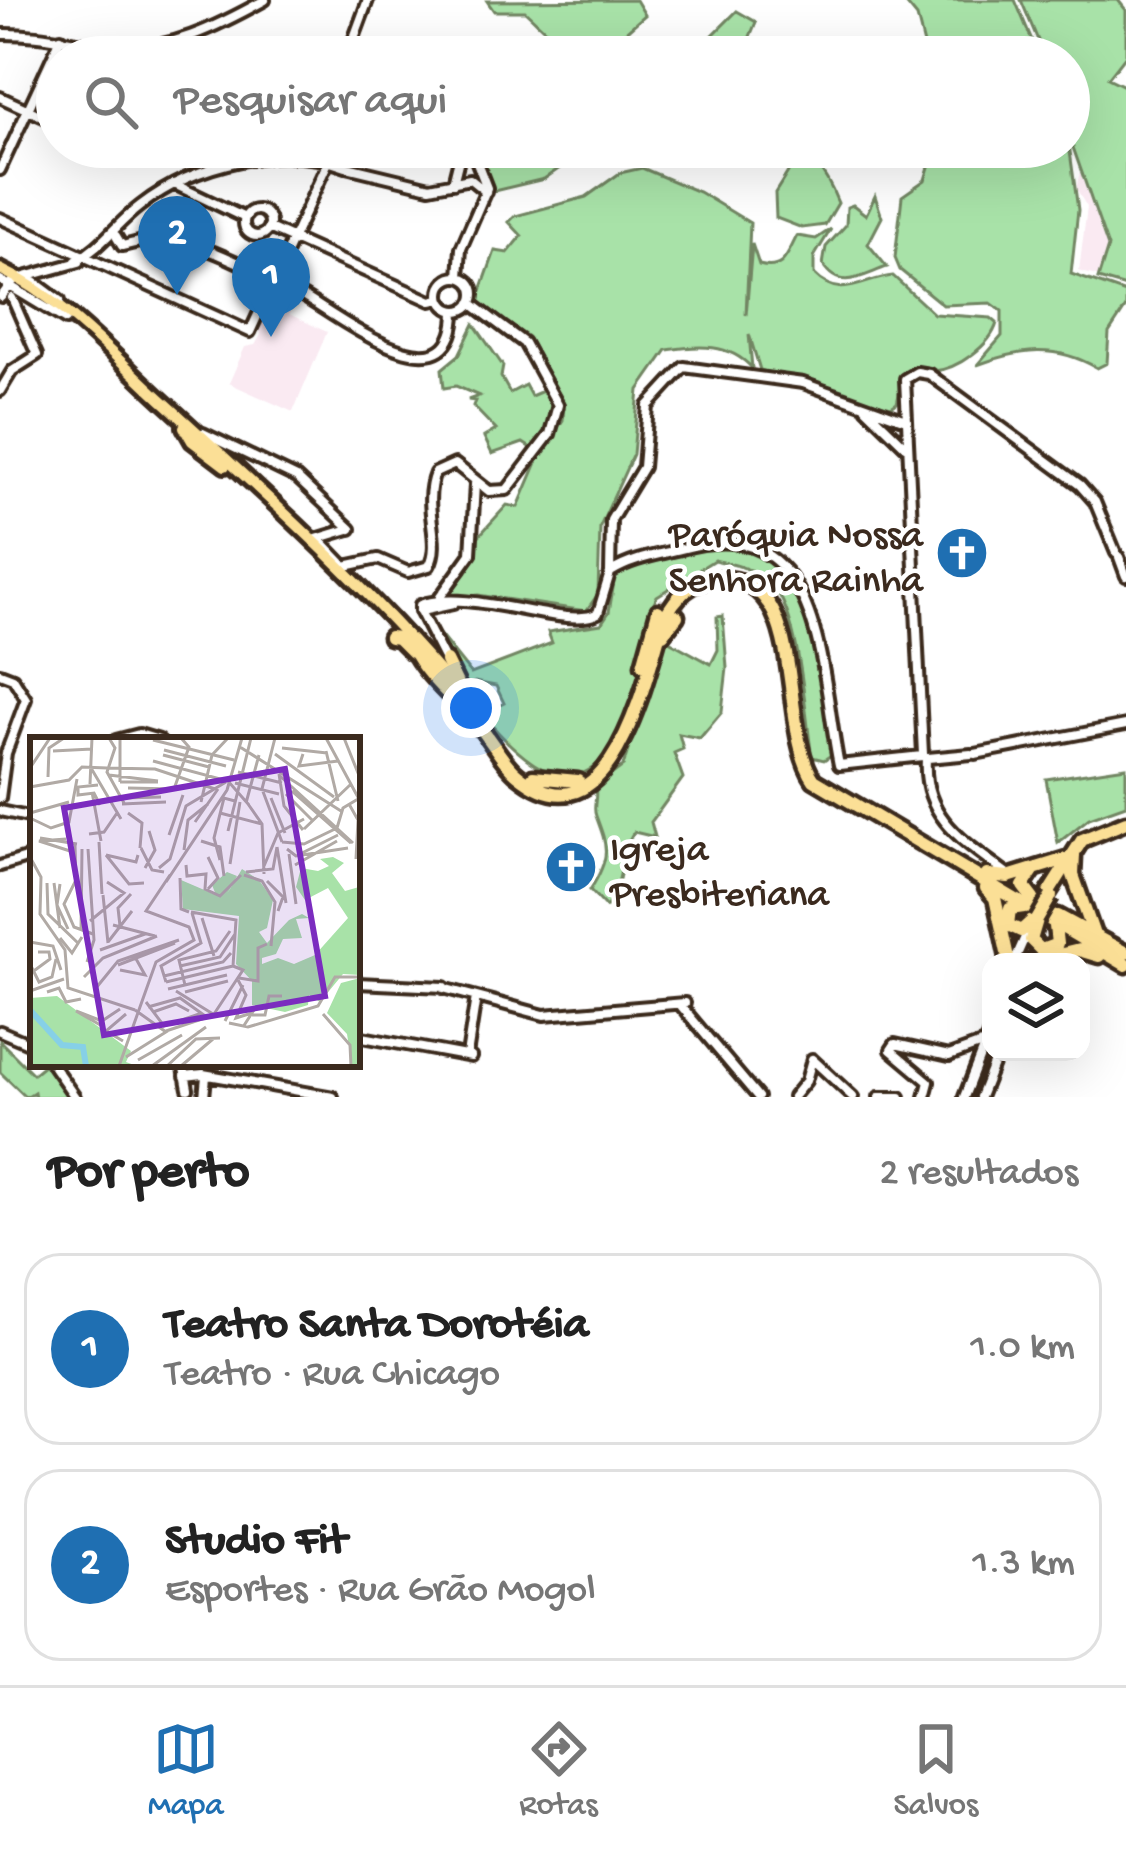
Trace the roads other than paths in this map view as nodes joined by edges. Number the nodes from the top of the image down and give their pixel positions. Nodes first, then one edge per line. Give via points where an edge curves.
1 (369, 0) edge
2 (258, 1) edge
3 (0, 36) edge
4 (39, 36) edge
5 (188, 36) edge
6 (356, 36) edge
7 (36, 93) edge
8 (0, 97) edge
9 (28, 110) junction
10 (36, 114) edge
11 (219, 168) edge
12 (325, 168) edge
13 (350, 168) edge
14 (459, 168) edge
15 (476, 168) edge
16 (0, 170) edge
17 (453, 183) junction
18 (172, 184) junction
19 (485, 191) junction
20 (0, 218) edge
21 (245, 218) junction
22 (269, 228) junction
23 (291, 239) junction
24 (115, 241) junction
25 (79, 258) junction
26 (457, 277) junction
27 (272, 282) junction
28 (14, 286) edge
29 (436, 300) junction
30 (471, 303) junction
31 (454, 311) junction
32 (0, 391) edge
33 (855, 400) junction
34 (903, 418) junction
35 (192, 431) junction
36 (905, 446) junction
37 (222, 459) junction
38 (476, 483) junction
39 (316, 539) junction
40 (1119, 552) edge
41 (610, 566) junction
42 (349, 569) junction
43 (1126, 576) edge
44 (440, 602) junction
45 (658, 610) dead end
46 (677, 616) dead end
47 (662, 635) junction
48 (410, 644) junction
49 (784, 650) junction
50 (654, 653) junction
51 (643, 665) junction
52 (440, 666) junction
53 (0, 674) edge
54 (461, 700) junction
55 (1126, 725) edge
56 (925, 758) junction
57 (0, 798) edge
58 (1126, 825) edge
59 (935, 854) junction
60 (1073, 854) junction
61 (30, 857) edge
62 (0, 866) edge
63 (968, 870) junction
64 (987, 875) junction
65 (1007, 876) junction
66 (1039, 908) junction
67 (1054, 919) junction
68 (1103, 941) junction
69 (1016, 953) edge
70 (1022, 953) edge
71 (1090, 953) edge
72 (1102, 957) junction
73 (1126, 962) edge
74 (360, 985) edge
75 (478, 998) junction
76 (0, 1031) edge
77 (360, 1038) edge
78 (30, 1044) edge
79 (982, 1044) edge
80 (983, 1061) edge
81 (989, 1061) edge
82 (991, 1061) edge
83 (54, 1067) edge
84 (209, 1078) junction
85 (191, 1084) edge
86 (75, 1097) edge
87 (333, 1097) edge
88 (758, 1097) edge
89 (794, 1097) edge
90 (853, 1097) edge
91 (879, 1097) edge
92 (900, 1097) edge
93 (925, 1097) edge
94 (972, 1097) edge

1 - 6 street
2 - 5 street
3 - 4 street
7 - 9 street
8 - 9 street
9 - 10 street
9 - 16 street
11 - 18 street
12 - 23 street
13 - 17 street via 430,187
14 - 17 street
15 - 19 street
17 - 19 street via 470,179
18 - 21 street
18 - 24 street via 141,206
19 - 26 street via 459,248
20 - 25 street
21 - 22 street via 252,235
21 - 22 street via 262,211
22 - 23 street
23 - 27 street
23 - 29 street
24 - 25 street
24 - 27 street via 168,238
25 - 27 street via 250,332
25 - 28 street
26 - 29 street via 442,284
26 - 30 street via 472,286
27 - 31 street via 363,339 423,354 446,344
28 - 32 street via 37,355
28 - 35 main road via 66,320
28 - 35 main road via 80,325
29 - 31 street
30 - 31 street
30 - 38 street via 524,343 558,410 512,486 494,492
33 - 34 street
33 - 36 street
33 - 41 street via 803,382 689,366 648,409 643,467 612,516
34 - 36 street
34 - 40 street via 905,379 928,374 1080,484
35 - 37 main road
35 - 37 street
36 - 56 street
37 - 39 main road
37 - 39 street via 297,478 351,529
37 - 48 main road
38 - 42 street via 455,464 435,473 427,506 436,553 429,566 408,572 378,559
38 - 44 street via 471,554
39 - 42 main road
40 - 43 street
41 - 44 street via 602,608 586,619 484,599
41 - 56 street via 716,542 752,548 790,574 812,613 839,765
42 - 48 main road
44 - 52 street via 422,604
45 - 51 highway
46 - 47 highway
47 - 49 highway via 688,594 726,584 763,602
47 - 50 highway
48 - 52 main road
48 - 54 highway
49 - 50 highway via 767,599 744,583 715,579 676,600
49 - 59 highway via 798,758 812,783
50 - 54 highway via 622,749 607,770 558,792 511,770
51 - 54 highway via 615,753 578,781 526,772
51 - 63 highway via 680,587 713,574 756,584 785,623 812,769
52 - 54 highway
53 - 57 street via 13,678 26,699
55 - 56 street
56 - 65 street via 928,792 944,824 998,860
58 - 60 highway via 1086,837
59 - 63 highway
59 - 73 highway
60 - 65 highway
60 - 66 highway
60 - 68 highway via 1086,923
61 - 62 street
63 - 64 highway
63 - 66 highway
63 - 69 highway via 994,898
63 - 73 highway
64 - 65 highway
64 - 66 highway
66 - 67 highway
66 - 67 highway via 1068,891 1075,904
66 - 67 highway via 1033,943 1046,951 1058,941
66 - 70 street
67 - 68 highway
67 - 72 highway
68 - 73 highway
71 - 72 highway
72 - 73 highway
74 - 75 street
75 - 77 street via 468,1056
75 - 88 street via 544,1015 682,1006
76 - 78 street
79 - 93 street via 950,1056 905,1043 891,1050 929,1082
80 - 94 street
81 - 94 street
82 - 94 street
83 - 86 street
84 - 85 street
84 - 85 street
84 - 87 street
89 - 90 street via 812,1059
91 - 92 street

